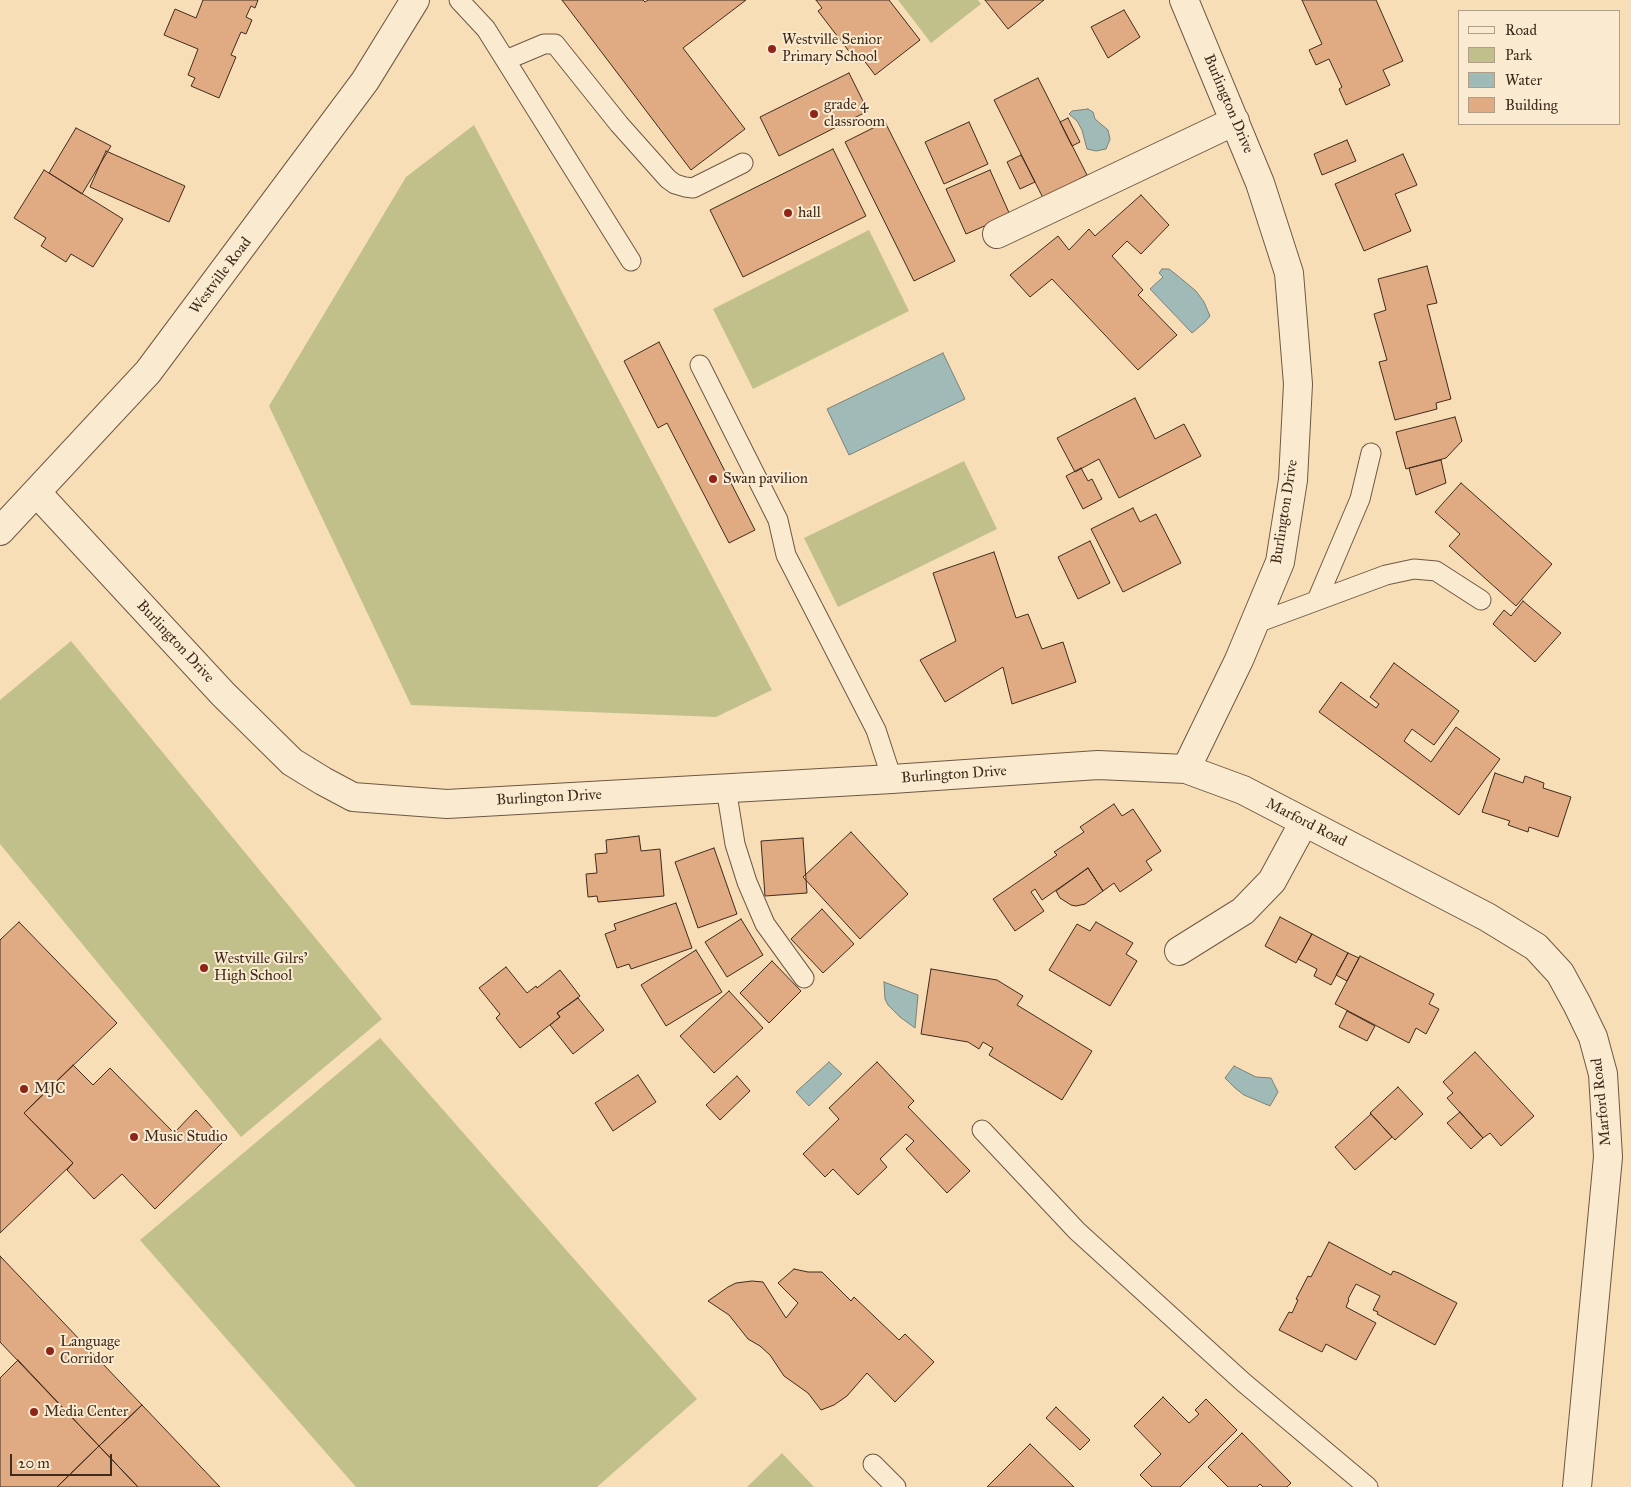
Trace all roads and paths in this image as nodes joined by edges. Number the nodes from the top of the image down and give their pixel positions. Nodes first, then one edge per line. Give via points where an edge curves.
1 (415, 0) edge
2 (459, 0) edge
3 (1184, 0) edge
4 (506, 60) junction
5 (1235, 121) junction
6 (743, 163) dead end
7 (997, 234) dead end
8 (630, 261) dead end
9 (700, 366) dead end
10 (1371, 453) dead end
11 (37, 492) junction
12 (0, 531) edge
13 (1317, 600) junction
14 (1482, 600) dead end
15 (1254, 624) junction
16 (1186, 769) junction
17 (892, 779) junction
18 (726, 788) junction
19 (1304, 822) junction
20 (1179, 951) dead end
21 (804, 978) dead end
22 (982, 1130) dead end
23 (873, 1464) dead end
24 (896, 1487) edge
25 (1368, 1487) edge
26 (1576, 1487) edge

1 - 11 street, Westville Road via 365,81 148,372
2 - 4 lane via 486,29
3 - 5 street, Burlington Drive
4 - 6 lane via 544,44 555,44 619,124 675,184 693,188
4 - 8 lane
5 - 7 street
5 - 15 street, Burlington Drive via 1260,183 1289,273 1298,384 1293,480 1280,562
9 - 17 lane via 778,520 786,555 876,730
10 - 13 lane via 1360,499
11 - 12 street, Westville Road
11 - 18 street, Burlington Drive via 223,694 292,762 353,797 447,804
13 - 14 lane via 1386,575 1436,570
13 - 15 lane
15 - 16 street, Burlington Drive
16 - 17 street, Burlington Drive via 1098,765
16 - 19 street, Marford Road via 1243,790
17 - 18 street, Burlington Drive
18 - 21 lane via 735,844 747,882 765,924
19 - 20 street via 1272,881 1243,911
19 - 26 street, Marford Road via 1487,917 1536,947 1560,973 1594,1037 1603,1074 1608,1157
22 - 25 lane via 1077,1232 1243,1382
23 - 24 lane

